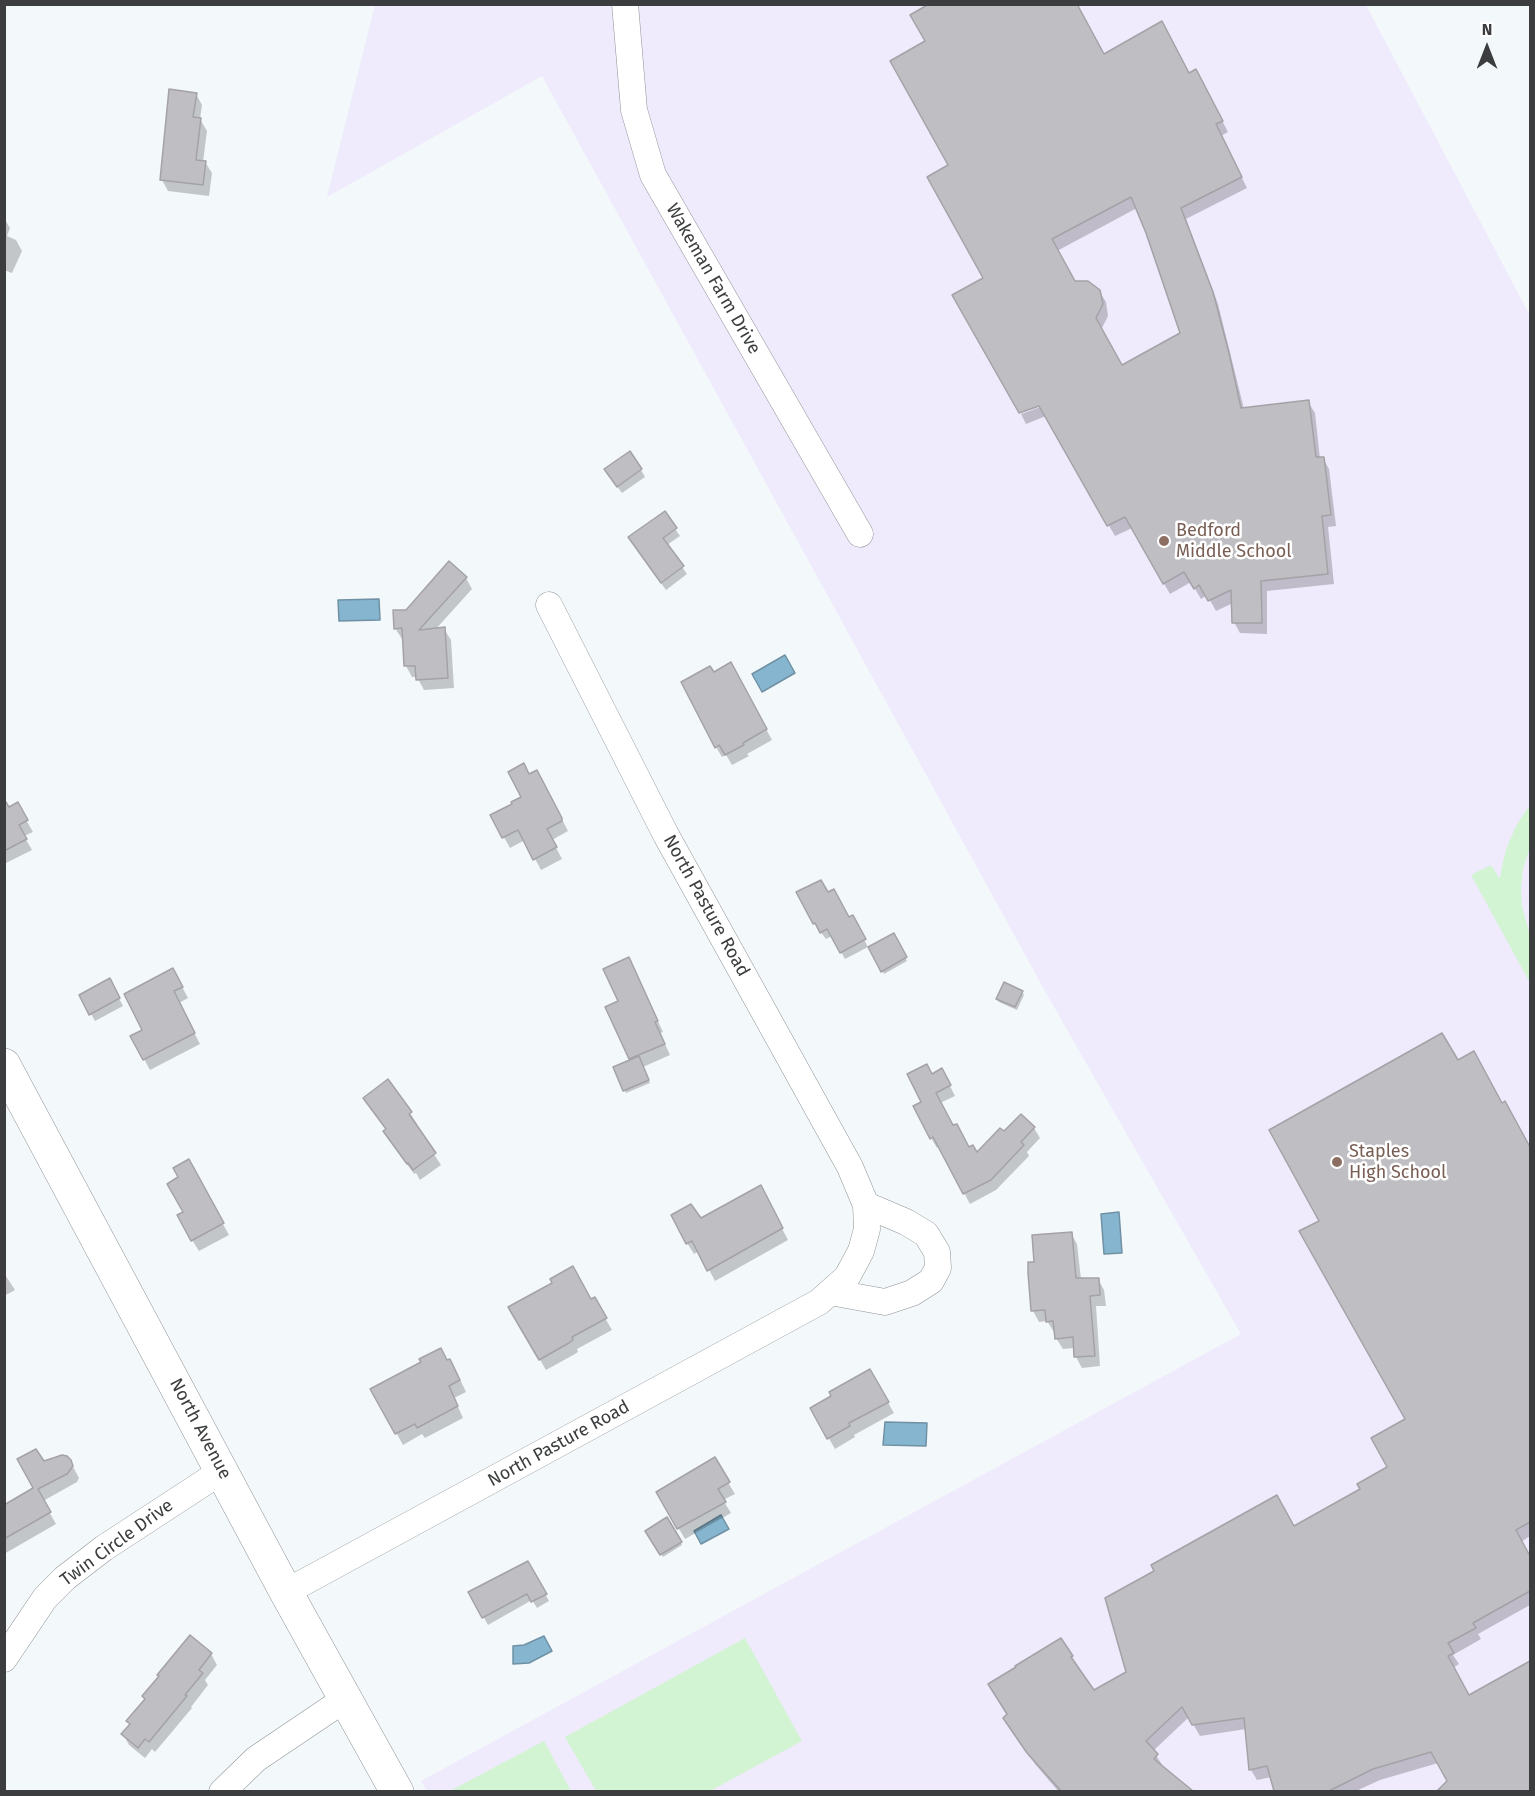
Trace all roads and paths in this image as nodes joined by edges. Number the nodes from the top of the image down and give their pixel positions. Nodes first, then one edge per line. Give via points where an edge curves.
1 (625, 4) edge
2 (860, 534) dead end
3 (549, 605) dead end
4 (4, 1065) edge
5 (866, 1205) junction
6 (830, 1292) junction
7 (222, 1471) junction
8 (286, 1592) junction
9 (4, 1659) edge
10 (345, 1699) junction
11 (222, 1791) edge
12 (397, 1791) edge

1 - 2 street, Wakeman Farm Drive via 634,111 653,175
3 - 5 street, North Pasture Road via 666,835 850,1167
4 - 7 street, North Avenue
5 - 6 street, North Pasture Road via 867,1229 861,1251 847,1277
5 - 6 street via 926,1234 937,1252 938,1268 931,1281 912,1293 885,1302
6 - 8 street, North Pasture Road via 819,1302
7 - 8 street, North Avenue
7 - 9 street, Twin Circle Drive via 64,1578 45,1598
8 - 10 street, North Avenue
10 - 11 street via 255,1759
10 - 12 street, North Avenue

